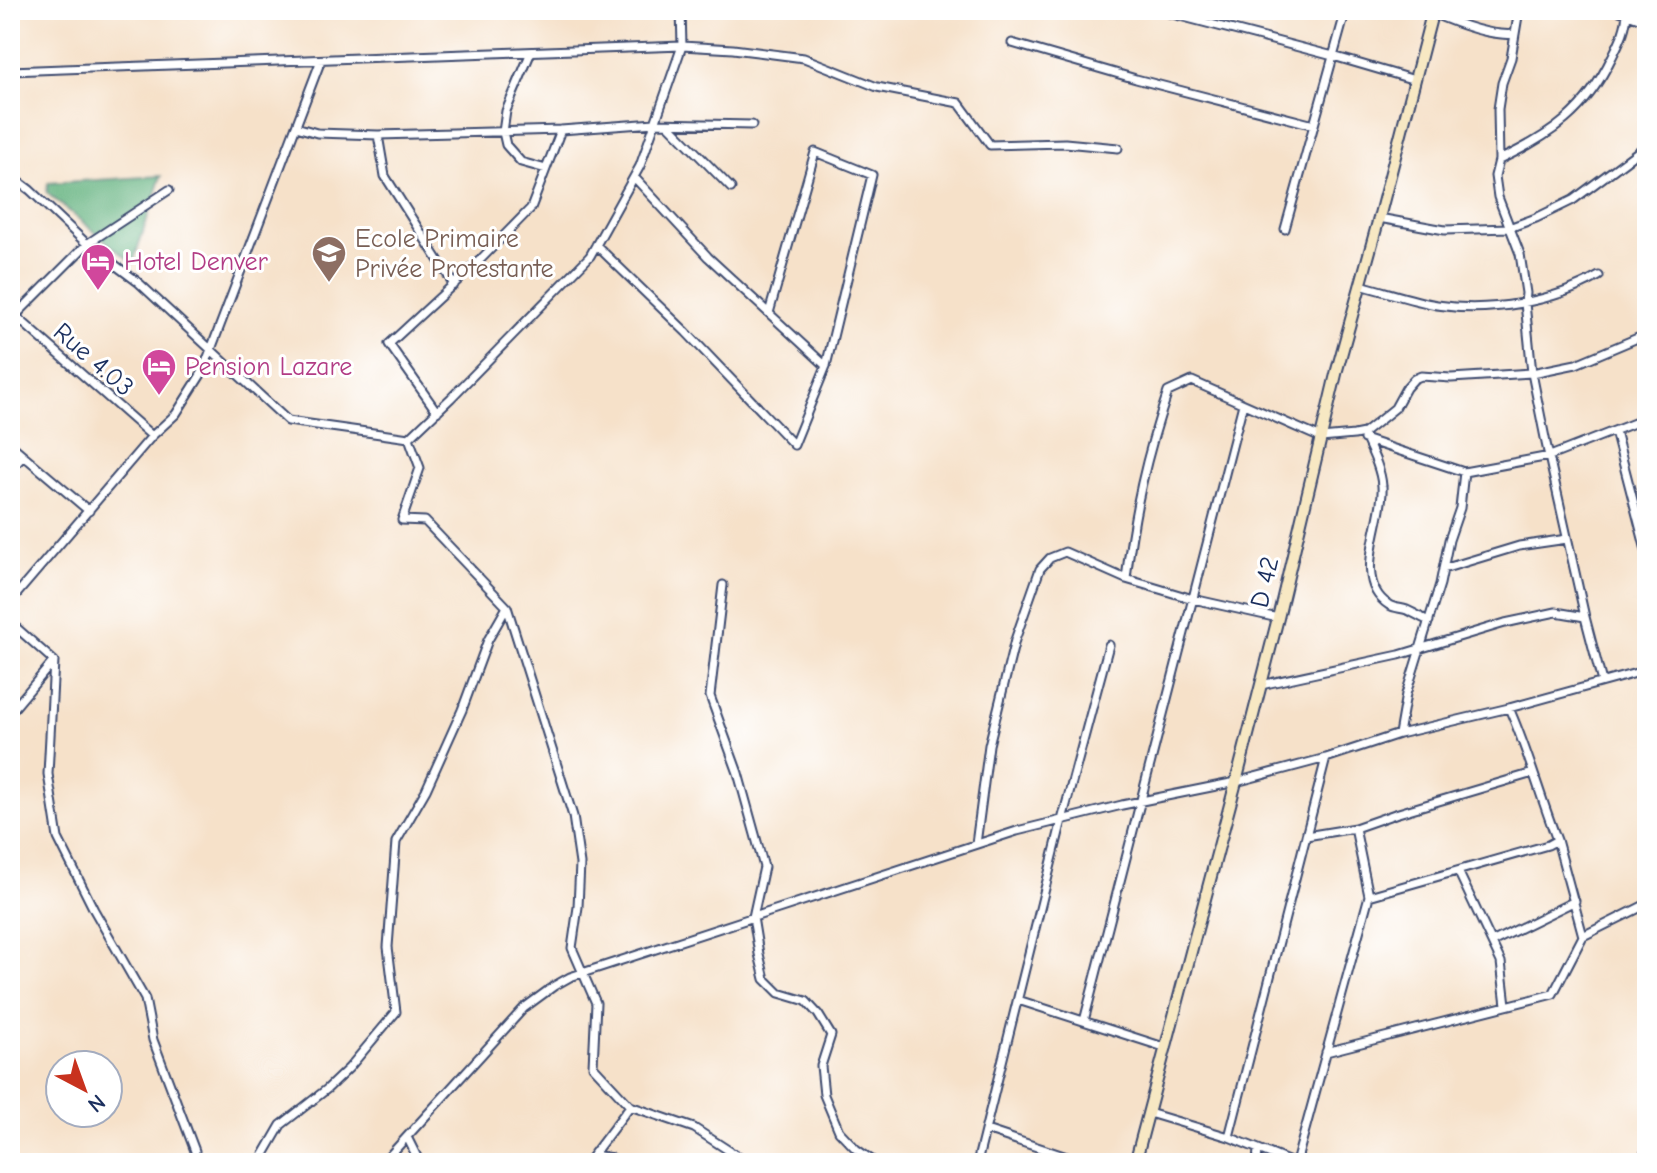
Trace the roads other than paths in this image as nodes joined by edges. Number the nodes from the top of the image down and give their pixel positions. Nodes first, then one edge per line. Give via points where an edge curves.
1 (681, 10) edge
2 (1157, 10) edge
3 (1346, 10) edge
4 (1519, 10) edge
5 (1617, 10) edge
6 (1433, 11) edge
7 (1627, 12) edge
8 (1647, 21) edge
9 (1515, 34) junction
10 (1012, 43) dead end
11 (682, 46) junction
12 (531, 52) junction
13 (1333, 56) junction
14 (321, 60) junction
15 (10, 71) edge
16 (1415, 80) junction
17 (655, 123) junction
18 (668, 123) junction
19 (752, 125) dead end
20 (1314, 125) junction
21 (296, 127) junction
22 (561, 130) junction
23 (503, 132) junction
24 (378, 135) junction
25 (1647, 147) edge
26 (1118, 148) dead end
27 (1499, 160) junction
28 (546, 169) junction
29 (10, 175) edge
30 (634, 177) junction
31 (731, 188) dead end
32 (169, 190) dead end
33 (1379, 218) junction
34 (1509, 228) junction
35 (1285, 229) dead end
36 (87, 244) junction
37 (596, 245) junction
38 (1599, 276) dead end
39 (454, 285) junction
40 (1360, 285) junction
41 (1525, 303) junction
42 (769, 313) junction
43 (12, 316) edge
44 (1647, 334) edge
45 (212, 351) junction
46 (826, 366) junction
47 (1532, 373) junction
48 (1243, 404) junction
49 (437, 412) junction
50 (1647, 418) edge
51 (1615, 431) junction
52 (1354, 435) junction
53 (152, 436) junction
54 (409, 438) junction
55 (1321, 438) junction
56 (1366, 439) junction
57 (10, 444) edge
58 (23, 456) junction
59 (1550, 456) junction
60 (10, 471) edge
61 (1464, 472) junction
62 (89, 511) junction
63 (1567, 539) junction
64 (1647, 554) edge
65 (1443, 569) junction
66 (1126, 579) junction
67 (723, 585) dead end
68 (1193, 599) junction
69 (10, 602) edge
70 (507, 607) junction
71 (1585, 617) junction
72 (1278, 618) junction
73 (1429, 621) junction
74 (10, 622) edge
75 (1109, 645) dead end
76 (1421, 648) junction
77 (54, 661) junction
78 (1647, 670) edge
79 (1602, 682) junction
80 (1261, 685) junction
81 (1509, 708) junction
82 (10, 713) edge
83 (1399, 734) junction
84 (1326, 758) junction
85 (1533, 773) junction
86 (1236, 782) junction
87 (1141, 801) junction
88 (1062, 820) junction
89 (1355, 828) junction
90 (1306, 836) junction
91 (1557, 840) junction
92 (976, 844) junction
93 (1458, 871) junction
94 (1369, 896) junction
95 (1575, 901) junction
96 (1647, 904) edge
97 (753, 917) junction
98 (1583, 936) junction
99 (1492, 942) junction
100 (582, 973) junction
101 (1018, 1000) junction
102 (1506, 1005) junction
103 (1084, 1021) junction
104 (1167, 1048) junction
105 (1326, 1052) junction
106 (630, 1106) junction
107 (1149, 1113) junction
108 (986, 1130) junction
109 (407, 1137) junction
110 (1229, 1137) junction
111 (1647, 1148) edge
112 (1258, 1149) junction
113 (593, 1155) junction
114 (194, 1163) edge
115 (259, 1163) edge
116 (383, 1163) edge
117 (420, 1163) edge
118 (587, 1163) edge
119 (617, 1163) edge
120 (748, 1163) edge
121 (876, 1163) edge
122 (977, 1163) edge
123 (1085, 1163) edge
124 (1135, 1163) edge
125 (1257, 1163) edge
126 (1294, 1163) edge
127 (1640, 1163) edge

1 - 11 street
2 - 13 street
3 - 13 street
4 - 9 street
5 - 7 street
6 - 9 street via 1458,25
6 - 16 street, D 42 / D 42
7 - 8 street
7 - 27 street via 1625,31 1602,79 1580,108 1530,146
9 - 27 street via 1498,109
10 - 20 street
11 - 12 street
11 - 17 street
11 - 26 street via 804,58 877,87 959,103 990,145
12 - 14 street
12 - 23 street via 506,111
13 - 16 street
13 - 20 street
14 - 15 street
14 - 21 street
16 - 33 street, D 42 / D 42
17 - 18 street
17 - 22 street
17 - 30 street
18 - 19 street
18 - 31 street
20 - 35 street
21 - 24 street
21 - 45 street
22 - 23 street
22 - 28 street
23 - 24 street
23 - 28 street via 506,145 521,162
24 - 39 street via 385,176
25 - 34 street via 1573,200
27 - 34 street via 1498,197
28 - 39 street via 531,208
29 - 36 street
30 - 37 street
30 - 42 street
32 - 36 street
33 - 34 street via 1445,230
33 - 40 street, D 42 / D 42
34 - 41 street via 1520,254
36 - 43 street
36 - 45 street via 138,282
37 - 46 street via 794,445
37 - 49 street
38 - 41 street
39 - 49 street via 389,344
40 - 41 street via 1437,305
40 - 55 street, D 42 / D 42
41 - 47 street
42 - 46 street
42 - 46 street via 815,152 872,175
43 - 53 street, Rue 4.03
44 - 47 street via 1576,364
45 - 53 street via 176,414
45 - 54 street via 288,421
47 - 52 street via 1421,376 1406,388 1395,408
47 - 59 street
48 - 55 street
48 - 66 street via 1192,381 1168,392 1140,487
48 - 68 street
49 - 54 street
50 - 51 street
51 - 59 street
51 - 64 street
52 - 55 street
52 - 56 street
53 - 62 street
54 - 70 street via 420,468 402,520 425,521
55 - 72 street, D 42 / D 42
56 - 61 street
56 - 73 street via 1382,489 1371,577 1390,606
57 - 58 street
58 - 60 street
58 - 62 street
59 - 61 street
59 - 63 street
61 - 65 street
62 - 69 street
63 - 65 street via 1519,546
63 - 71 street
65 - 73 street
66 - 68 street
66 - 92 street via 1065,552 1040,569 1015,640 989,745
67 - 97 street via 710,696 764,867
68 - 72 street
68 - 87 street
70 - 100 street via 573,816 580,864 572,948
70 - 115 street via 488,640 426,790 396,842 388,947 396,1012 349,1068 281,1125
71 - 76 street via 1556,612
71 - 79 street
72 - 80 street, D 42 / D 42
73 - 76 street
74 - 77 street
75 - 88 street
76 - 80 street
76 - 83 street
77 - 82 street
77 - 114 street via 48,774 58,838 145,999 153,1040 195,1151
78 - 79 street
79 - 81 street
80 - 86 street, D 42 / D 42
81 - 83 street
81 - 85 street
83 - 84 street
84 - 86 street
84 - 90 street
85 - 89 street
85 - 91 street
86 - 87 street
86 - 104 street, D 42 / D 42
87 - 88 street
87 - 103 street
88 - 92 street
88 - 101 street
89 - 90 street
89 - 94 street
90 - 110 street
91 - 93 street
91 - 95 street
92 - 97 street
93 - 94 street
93 - 99 street
94 - 105 street
95 - 98 street
95 - 99 street
96 - 98 street
97 - 100 street
97 - 121 street via 765,979 779,993 806,1001 831,1035 821,1066 824,1095 839,1131
98 - 102 street via 1553,994
99 - 102 street via 1501,962
100 - 106 street via 596,1003 593,1066
100 - 109 street via 524,1008
101 - 103 street
101 - 108 street
102 - 105 street
103 - 104 street
104 - 107 street, D 42 / D 42
105 - 126 street
106 - 113 street
106 - 120 street via 694,1128
107 - 110 street
107 - 124 street, D 42 / D 42
108 - 122 street
108 - 123 street
109 - 116 street
109 - 117 street
110 - 112 street
111 - 127 street
112 - 125 street
112 - 126 street
113 - 118 street
113 - 119 street

